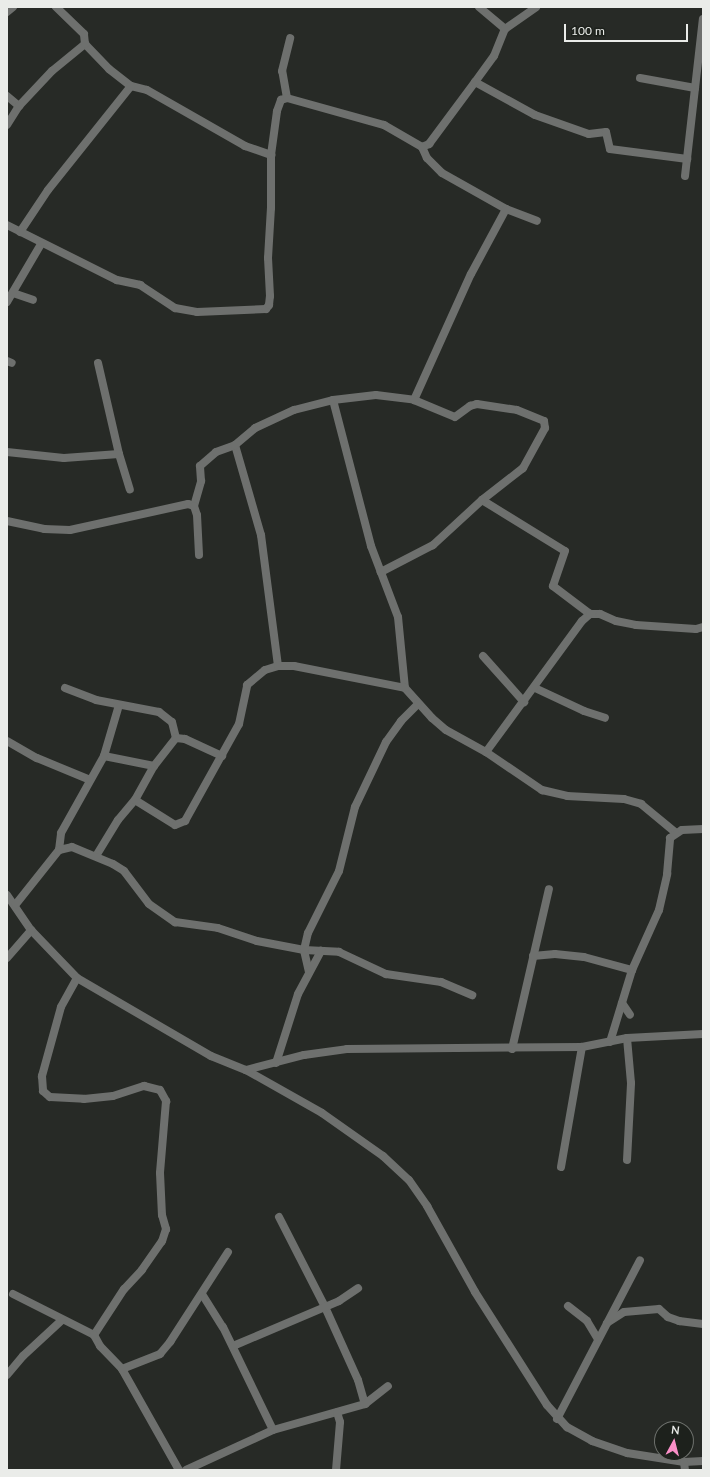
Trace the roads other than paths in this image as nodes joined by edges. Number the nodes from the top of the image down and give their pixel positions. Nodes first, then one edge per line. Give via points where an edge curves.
1 (13, 7) edge
2 (56, 7) edge
3 (479, 7) edge
4 (536, 7) edge
5 (7, 12) edge
6 (703, 20) edge
7 (505, 29) junction
8 (290, 38) dead end
9 (85, 44) junction
10 (640, 78) dead end
11 (475, 82) junction
12 (131, 86) junction
13 (695, 88) junction
14 (7, 96) edge
15 (287, 98) junction
16 (19, 106) junction
17 (7, 125) edge
18 (422, 147) junction
19 (271, 155) junction
20 (687, 160) junction
21 (685, 176) dead end
22 (506, 209) junction
23 (537, 221) dead end
24 (7, 225) edge
25 (20, 232) junction
26 (42, 244) junction
27 (13, 293) junction
28 (33, 300) dead end
29 (7, 302) edge
30 (98, 363) dead end
31 (332, 400) junction
32 (414, 400) junction
33 (235, 444) junction
34 (7, 452) edge
35 (119, 454) junction
36 (130, 489) dead end
37 (482, 500) junction
38 (194, 506) junction
39 (7, 521) edge
40 (198, 554) dead end
41 (381, 572) junction
42 (590, 614) junction
43 (703, 627) edge
44 (483, 656) dead end
45 (278, 666) junction
46 (64, 688) dead end
47 (405, 688) junction
48 (535, 688) junction
49 (524, 702) junction
50 (418, 704) junction
51 (118, 705) junction
52 (605, 718) dead end
53 (178, 736) junction
54 (7, 741) edge
55 (486, 752) junction
56 (104, 756) junction
57 (222, 756) junction
58 (154, 766) junction
59 (90, 780) junction
60 (135, 800) junction
61 (703, 828) edge
62 (676, 833) junction
63 (62, 849) junction
64 (96, 856) junction
65 (549, 889) dead end
66 (7, 895) edge
67 (16, 904) junction
68 (31, 930) junction
69 (649, 933) junction
70 (659, 933) dead end
71 (304, 950) junction
72 (321, 951) junction
73 (532, 956) junction
74 (7, 958) edge
75 (632, 970) junction
76 (309, 972) junction
77 (77, 978) junction
78 (472, 995) dead end
79 (622, 1003) junction
80 (630, 1015) dead end
81 (703, 1034) edge
82 (628, 1038) junction
83 (610, 1042) junction
84 (582, 1047) junction
85 (512, 1049) junction
86 (276, 1063) junction
87 (246, 1070) junction
88 (627, 1160) dead end
89 (562, 1167) dead end
90 (279, 1217) dead end
91 (228, 1252) dead end
92 (640, 1260) dead end
93 (358, 1288) dead end
94 (13, 1294) dead end
95 (202, 1294) junction
96 (568, 1306) dead end
97 (325, 1307) junction
98 (62, 1320) junction
99 (605, 1324) junction
100 (703, 1324) edge
101 (94, 1335) junction
102 (598, 1339) junction
103 (233, 1346) junction
104 (122, 1369) junction
105 (7, 1375) edge
106 (388, 1386) dead end
107 (365, 1404) junction
108 (337, 1412) junction
109 (557, 1419) junction
110 (273, 1430) junction
111 (703, 1461) edge
112 (685, 1466) edge
113 (179, 1470) edge
114 (186, 1470) edge
115 (336, 1470) edge

1 - 5 street
2 - 9 street via 84,34
3 - 7 street
4 - 7 street
6 - 13 street
7 - 11 street via 494,56
8 - 15 street via 282,71
9 - 12 street
9 - 16 street via 52,71
10 - 13 street
11 - 18 street via 429,144
11 - 20 street via 535,115 589,134 606,132 610,149
12 - 19 street via 147,90 245,146
12 - 25 street via 48,190
13 - 20 street
14 - 16 street
15 - 18 street via 384,125
15 - 19 street via 281,100 277,111
16 - 17 street
18 - 22 street via 427,158 442,173
19 - 26 street via 268,258 270,296 266,309 197,312 175,308 140,285 117,280
20 - 21 street
22 - 23 street
22 - 32 street via 471,274
24 - 25 street
25 - 26 street
26 - 27 street
27 - 28 street
27 - 29 street
30 - 35 street
31 - 32 street via 376,395
31 - 33 street via 294,410 255,428
31 - 41 street via 347,460
32 - 37 street via 455,417 470,406 478,404 518,410 544,421 545,428 523,468
33 - 38 street via 216,452 200,466 200,481
33 - 45 street via 261,535
34 - 35 street via 64,458
35 - 36 street
37 - 41 street via 433,545
37 - 42 street via 565,551 553,586
38 - 39 street via 179,504 70,530 44,529
38 - 40 street via 197,515
41 - 47 street via 398,617
42 - 43 street via 600,614 616,621 636,625 696,629
42 - 48 street via 582,621
44 - 49 street
45 - 47 street via 294,666
45 - 57 street via 265,670 247,685 239,724
46 - 51 street
47 - 50 street
48 - 49 street
48 - 52 street
49 - 55 street
50 - 55 street via 446,730
50 - 71 street via 401,721 386,742 354,807 339,871 308,933
51 - 53 street via 159,712 172,722
51 - 56 street
53 - 57 street
53 - 58 street
54 - 59 street via 37,758
55 - 62 street via 542,790 567,796 624,799 641,804
56 - 58 street
56 - 59 street
57 - 60 street via 189,816 180,825 175,825
58 - 60 street
59 - 63 street via 59,839
60 - 64 street via 118,820
61 - 62 street
62 - 69 street via 670,838 662,896
63 - 64 street via 72,847
63 - 67 street
64 - 71 street via 124,871 149,904 175,922 218,928 258,941
65 - 73 street
66 - 67 street
67 - 68 street
68 - 74 street
68 - 77 street
69 - 70 street
69 - 75 street
71 - 72 street
71 - 76 street
72 - 76 street
72 - 78 street via 339,952 386,974 441,982
73 - 75 street via 556,954 584,957
73 - 85 street
75 - 79 street
76 - 86 street via 287,1024
77 - 87 street via 211,1056
77 - 101 street via 61,1007 42,1076 43,1091 50,1097 84,1099 114,1096 144,1086 160,1090 166,1101 160,1173 162,1215 166,1229 150,1258 124,1289
79 - 80 street
79 - 83 street
81 - 82 street
82 - 83 street
82 - 88 street via 631,1083
83 - 84 street
84 - 85 street
84 - 89 street
85 - 86 street via 347,1049
86 - 87 street
87 - 109 street via 322,1113 383,1156 410,1180 475,1292
90 - 97 street
91 - 95 street
92 - 99 street
93 - 97 street
94 - 98 street
95 - 103 street
95 - 104 street via 160,1354
96 - 102 street via 587,1321
97 - 103 street
97 - 107 street via 358,1380
98 - 101 street
98 - 105 street via 23,1356
99 - 100 street via 624,1312 659,1309 668,1317 679,1321
99 - 102 street
101 - 104 street via 100,1346
102 - 109 street
103 - 110 street
104 - 113 street
106 - 107 street
107 - 108 street
108 - 110 street
108 - 115 street via 340,1422
109 - 112 street via 592,1441 627,1453
110 - 114 street
111 - 112 street

